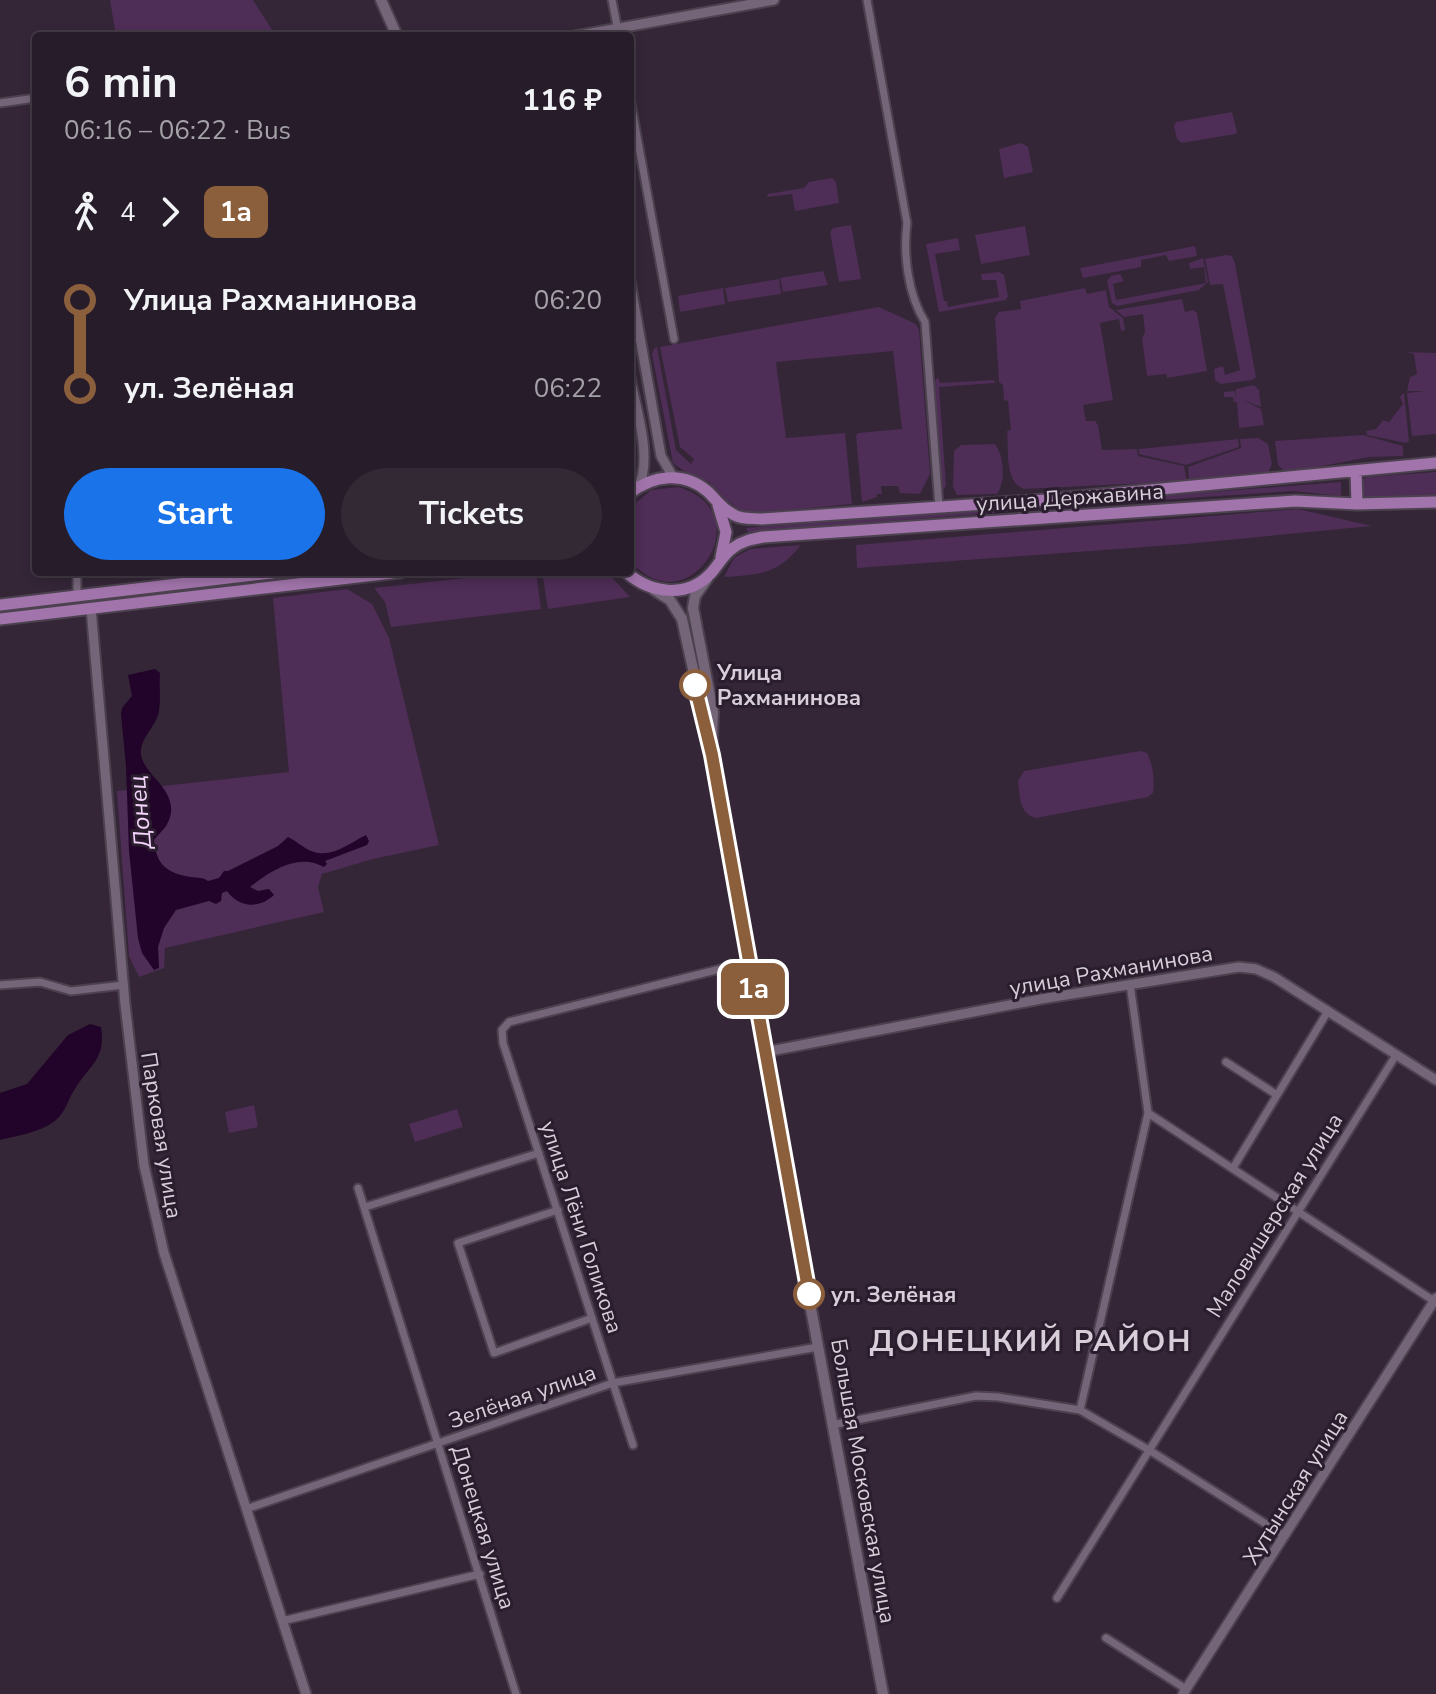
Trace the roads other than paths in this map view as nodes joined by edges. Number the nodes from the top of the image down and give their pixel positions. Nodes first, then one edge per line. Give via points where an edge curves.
1 (381, 0) edge
2 (612, 0) edge
3 (774, 0) edge
4 (867, 0) edge
5 (395, 32) edge
6 (618, 32) edge
7 (32, 99) edge
8 (0, 103) edge
9 (634, 120) edge
10 (634, 304) edge
11 (674, 339) dead end
12 (634, 399) edge
13 (1436, 463) edge
14 (1356, 471) junction
15 (673, 477) junction
16 (634, 489) edge
17 (634, 490) edge
18 (1045, 500) junction
19 (716, 501) junction
20 (1436, 502) edge
21 (1357, 504) junction
22 (939, 507) junction
23 (1047, 519) junction
24 (714, 569) junction
25 (77, 576) edge
26 (246, 576) edge
27 (366, 576) edge
28 (632, 576) edge
29 (648, 587) junction
30 (77, 596) junction
31 (0, 605) edge
32 (91, 608) junction
33 (0, 619) edge
34 (712, 755) junction
35 (748, 962) junction
36 (1130, 984) junction
37 (0, 985) edge
38 (124, 985) junction
39 (1328, 1011) junction
40 (765, 1052) junction
41 (1396, 1055) junction
42 (1226, 1062) dead end
43 (1436, 1080) edge
44 (1277, 1095) junction
45 (1148, 1113) junction
46 (539, 1153) junction
47 (1233, 1168) junction
48 (358, 1188) dead end
49 (365, 1207) junction
50 (558, 1210) junction
51 (1298, 1212) junction
52 (1435, 1300) edge
53 (592, 1318) junction
54 (818, 1347) junction
55 (613, 1383) junction
56 (1080, 1410) junction
57 (832, 1425) junction
58 (440, 1443) junction
59 (633, 1445) dead end
60 (1149, 1450) junction
61 (246, 1509) junction
62 (1285, 1536) junction
63 (480, 1574) junction
64 (1057, 1598) dead end
65 (282, 1621) junction
66 (1106, 1638) dead end
67 (1184, 1691) edge
68 (306, 1694) edge
69 (516, 1694) edge
70 (883, 1694) edge

1 - 5 main road
2 - 6 street
3 - 6 street
4 - 22 street via 907,223 903,246 925,322
7 - 8 street
9 - 11 street
10 - 15 street via 661,456
12 - 16 street via 645,458 644,475
13 - 14 main road, улица Державина
14 - 18 main road, улица Державина
14 - 21 main road
15 - 17 main road
15 - 19 main road, улица Державина via 692,482
18 - 22 main road, улица Державина
18 - 23 main road
19 - 22 main road, улица Державина via 741,518 762,519
19 - 24 main road via 725,521 726,544
20 - 21 main road, улица Державина
21 - 23 main road, улица Державина via 1295,501
23 - 24 main road, улица Державина via 763,537 731,548
24 - 29 main road, улица Державина via 681,590
24 - 34 main road, Большая Московская улица via 693,608 713,712
25 - 30 street
26 - 30 main road
27 - 32 main road
28 - 29 main road
29 - 34 main road, Большая Московская улица via 670,600 682,619
30 - 31 main road
32 - 33 main road
32 - 38 street, Парковая улица
34 - 35 main road, Большая Московская улица
35 - 40 main road, Большая Московская улица
35 - 46 street, улица Лёни Голикова via 509,1022 501,1038
36 - 39 street, улица Рахманинова via 1248,968 1268,974
36 - 40 street, улица Рахманинова
36 - 45 street
37 - 38 street via 40,982 71,991
38 - 61 street, Парковая улица via 137,1122 154,1213
39 - 41 street, улица Рахманинова
39 - 44 street
40 - 54 main road, Большая Московская улица
41 - 43 street, улица Рахманинова
41 - 51 street, Маловишерская улица
42 - 44 street
44 - 47 street
45 - 47 street
45 - 56 street
46 - 49 street
46 - 50 street, улица Лёни Голикова
47 - 51 street
48 - 49 street, Донецкая улица
49 - 58 street, Донецкая улица
50 - 53 street, улица Лёни Голикова
50 - 53 street via 458,1243 472,1290 494,1353
51 - 52 street
51 - 60 street, Маловишерская улица
52 - 62 street, Хутынская улица
53 - 55 street, улица Лёни Голикова
54 - 55 street, Зелёная улица
54 - 57 main road, Большая Московская улица
55 - 58 street, Зелёная улица
55 - 59 street, улица Лёни Голикова
56 - 57 street via 976,1396
56 - 60 street
57 - 70 main road, Большая Московская улица
58 - 61 street, Зелёная улица
58 - 63 street, Донецкая улица
60 - 62 street
60 - 64 street, Маловишерская улица
61 - 65 street, Парковая улица
62 - 67 street, Хутынская улица
63 - 65 street
63 - 69 street, Донецкая улица
65 - 68 street, Парковая улица
66 - 67 street

